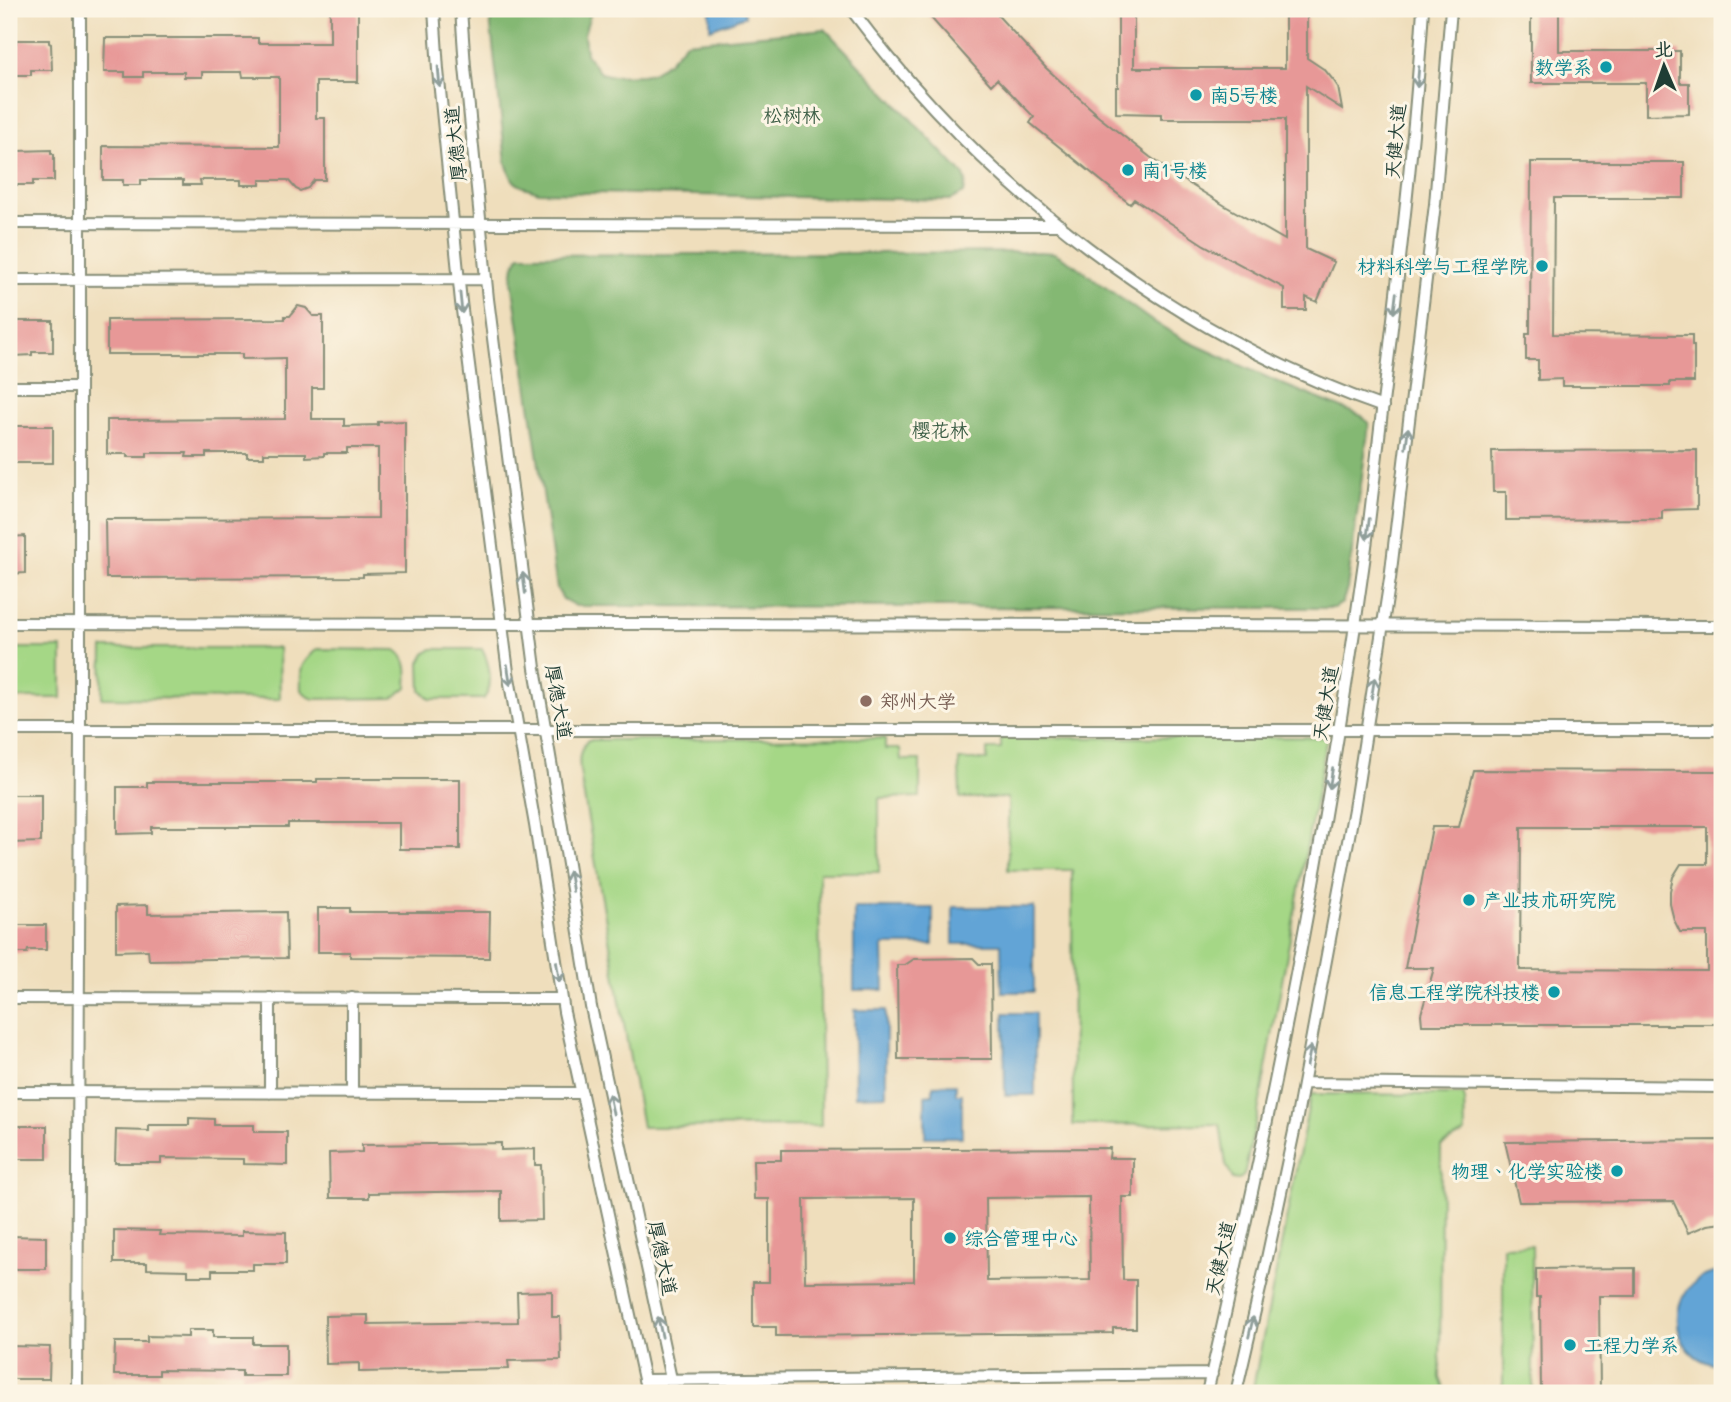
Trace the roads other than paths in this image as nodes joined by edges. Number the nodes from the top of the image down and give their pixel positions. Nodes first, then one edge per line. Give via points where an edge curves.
1 (80, 9) edge
2 (434, 9) edge
3 (461, 9) edge
4 (851, 9) edge
5 (1423, 9) edge
6 (1451, 9) edge
7 (9, 223) edge
8 (80, 223) junction
9 (453, 223) junction
10 (480, 223) junction
11 (1060, 225) junction
12 (459, 279) junction
13 (486, 279) junction
14 (9, 280) edge
15 (80, 280) junction
16 (9, 387) edge
17 (80, 387) junction
18 (1382, 407) junction
19 (9, 623) edge
20 (80, 623) junction
21 (502, 623) junction
22 (529, 624) junction
23 (1355, 625) junction
24 (1383, 625) junction
25 (1722, 625) edge
26 (9, 730) edge
27 (80, 730) junction
28 (518, 730) junction
29 (545, 730) junction
30 (1339, 730) junction
31 (1367, 730) junction
32 (1722, 730) edge
33 (9, 998) edge
34 (78, 998) junction
35 (270, 998) junction
36 (352, 998) junction
37 (562, 999) junction
38 (1304, 1083) junction
39 (1722, 1087) edge
40 (9, 1092) edge
41 (78, 1092) junction
42 (352, 1092) junction
43 (270, 1093) junction
44 (582, 1093) junction
45 (1212, 1374) junction
46 (644, 1380) junction
47 (671, 1380) junction
48 (77, 1393) edge
49 (647, 1393) edge
50 (674, 1393) edge
51 (1207, 1393) edge
52 (1236, 1393) edge

1 - 8 lane
2 -> 9 lane, 厚德大道
3 - 10 lane, 厚德大道
4 - 11 lane via 938,113
5 -> 18 lane, 天健大道 via 1407,201
24 -> 6 lane via 1434,204
7 - 8 lane
8 - 9 lane
8 - 15 lane
9 - 10 lane
9 - 12 lane, 厚德大道
10 - 11 lane
10 - 13 lane, 厚德大道
11 - 18 lane via 1209,328
12 - 13 lane
12 - 15 lane
12 -> 21 lane, 厚德大道
22 -> 13 lane, 厚德大道
14 - 15 lane
15 - 17 lane
16 - 17 lane
17 - 20 lane
18 -> 23 lane, 天健大道
19 - 20 lane
20 - 21 lane
20 - 27 lane
21 - 22 lane
21 -> 28 lane, 厚德大道
22 - 23 lane
22 - 29 lane, 厚德大道
23 - 24 lane
23 - 30 lane, 天健大道
24 - 25 lane
31 -> 24 lane
26 - 27 lane
27 - 28 lane
27 - 34 lane
28 - 29 lane
28 -> 37 lane, 厚德大道
29 - 30 lane
47 -> 29 lane, 厚德大道 via 590,1002
30 - 31 lane
30 -> 45 lane, 天健大道 via 1272,1103
31 - 32 lane
38 -> 31 lane
33 - 34 lane
34 - 35 lane
34 - 41 lane
35 - 36 lane
35 - 43 lane
36 - 37 lane
36 - 42 lane
37 - 44 lane, 厚德大道
38 - 39 lane
52 -> 38 lane
40 - 41 lane
41 - 43 lane
41 - 48 lane
42 - 43 lane
42 - 44 lane
44 - 46 lane, 厚德大道
45 - 47 lane
45 - 51 lane, 天健大道
46 - 47 lane
46 - 49 lane, 厚德大道
47 - 50 lane, 厚德大道

